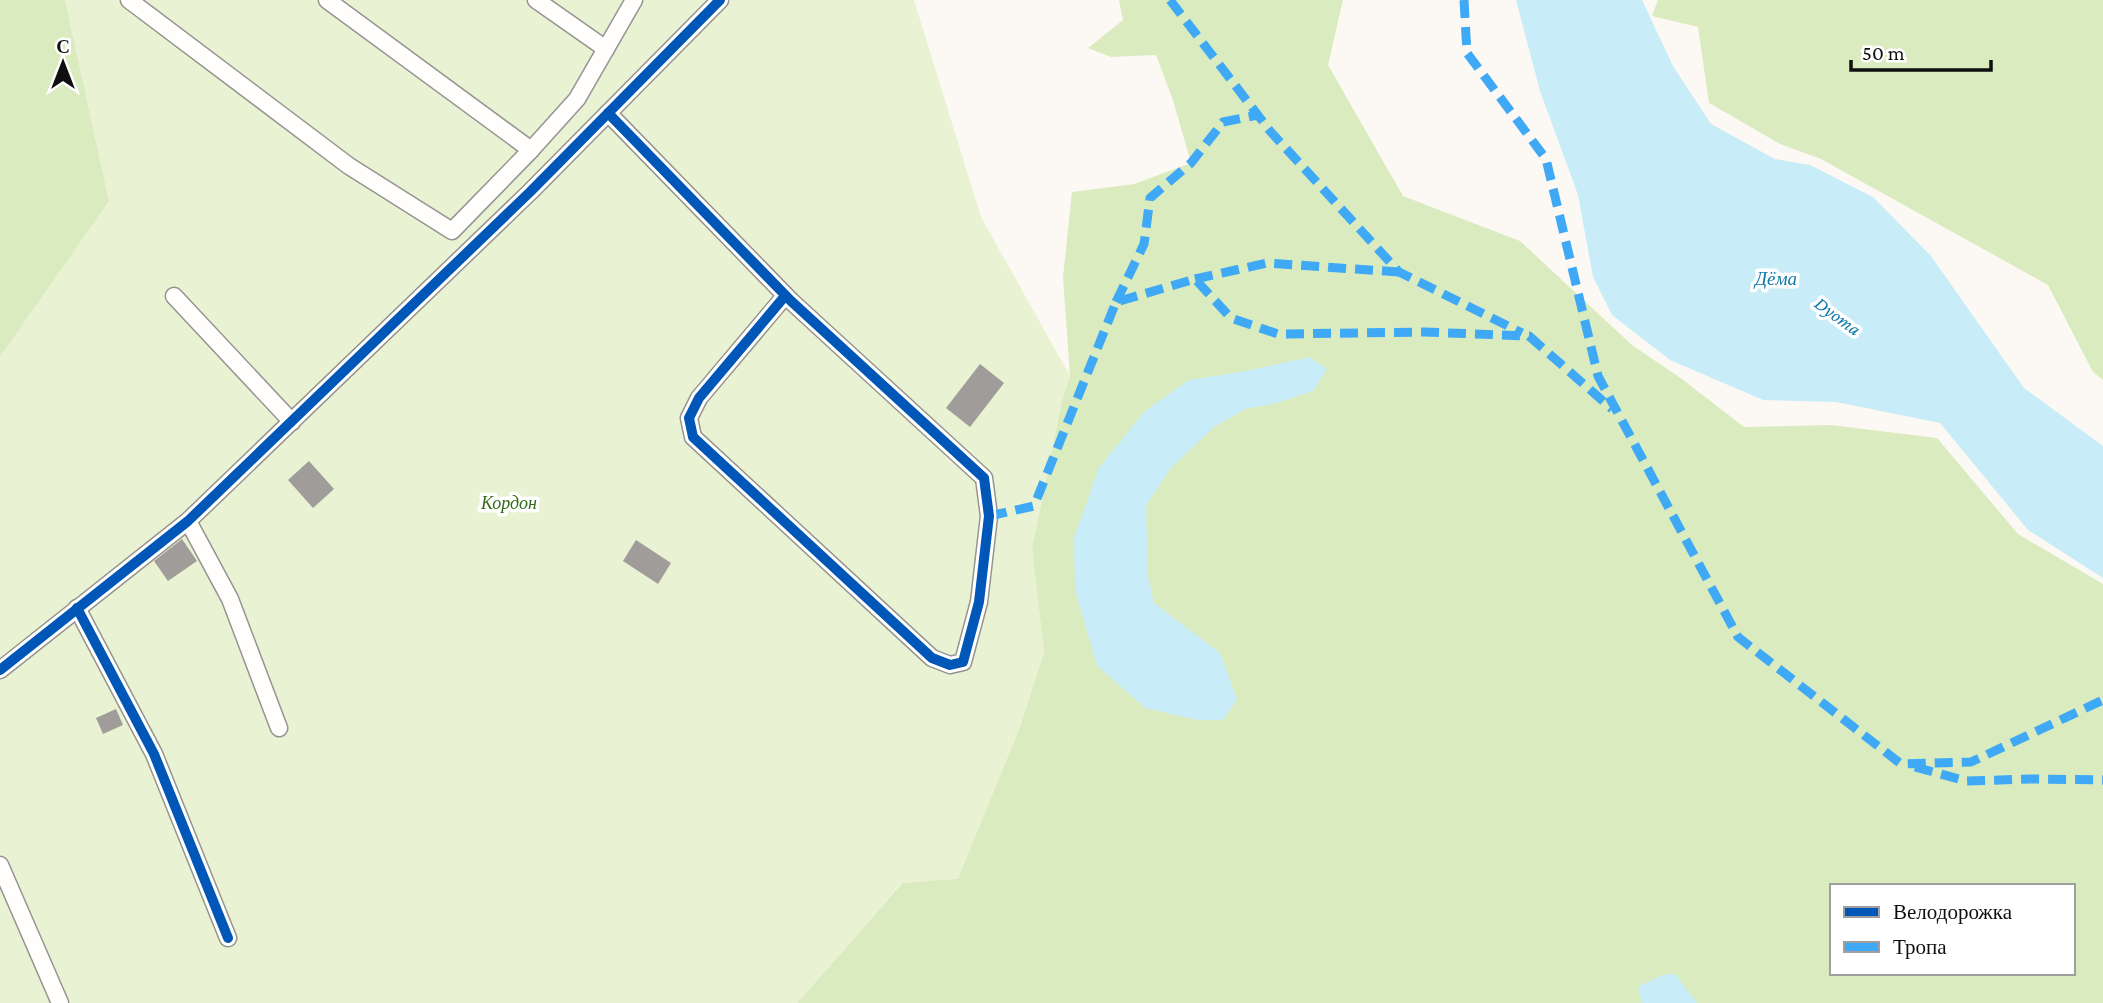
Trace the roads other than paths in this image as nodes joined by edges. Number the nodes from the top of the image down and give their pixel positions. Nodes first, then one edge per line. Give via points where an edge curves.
1 (129, 0) edge
2 (327, 0) edge
3 (537, 0) edge
4 (634, 0) edge
5 (720, 0) edge
6 (606, 49) junction
7 (608, 113) junction
8 (531, 150) junction
9 (174, 296) dead end
10 (785, 296) junction
11 (292, 422) junction
12 (188, 521) junction
13 (77, 608) junction
14 (0, 670) edge
15 (279, 728) dead end
16 (0, 866) edge
17 (228, 938) dead end
18 (60, 1003) edge

1 - 8 street via 348,166 452,231
2 - 8 street
3 - 6 street
4 - 6 street
5 - 7 street
6 - 8 street via 577,99
7 - 10 street
7 - 11 street
9 - 11 street
10 - 10 street via 984,478 989,516 979,602 963,662 950,665 932,658 693,437 689,418 699,398
11 - 12 street
12 - 13 street
12 - 15 street via 230,599
13 - 14 street
13 - 17 street via 154,754
16 - 18 street

